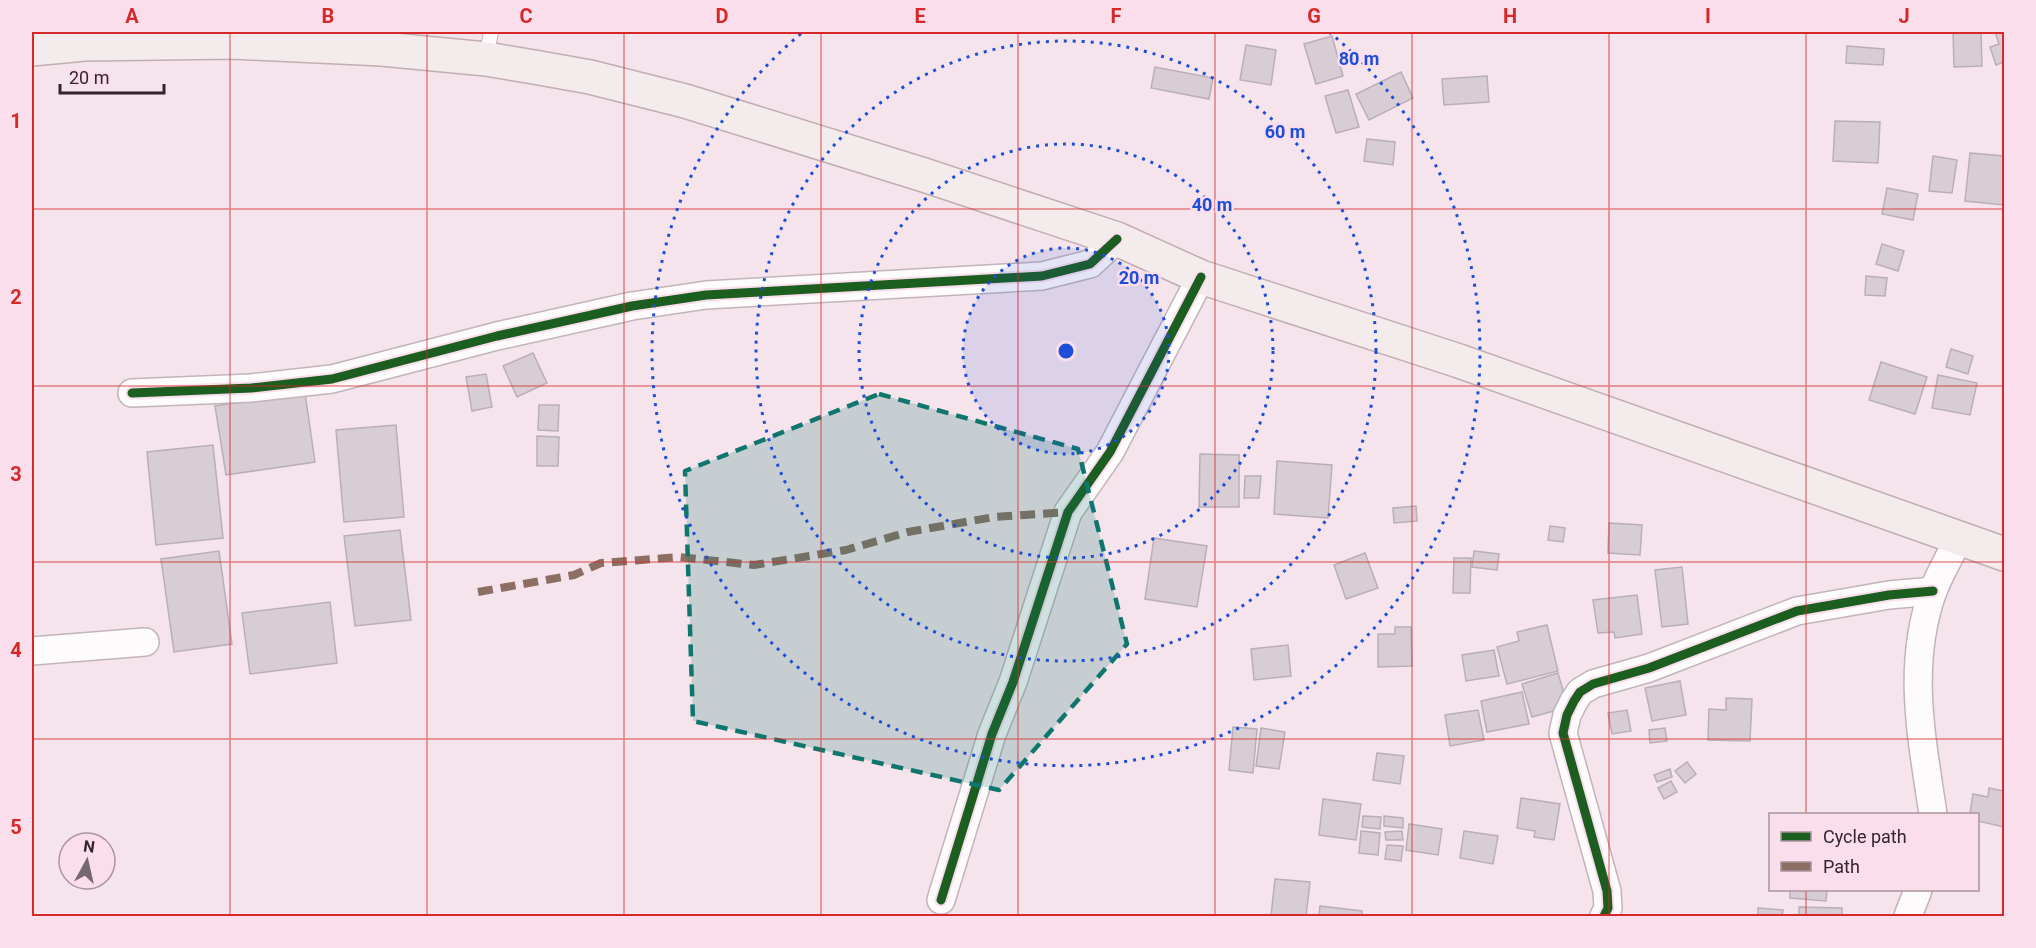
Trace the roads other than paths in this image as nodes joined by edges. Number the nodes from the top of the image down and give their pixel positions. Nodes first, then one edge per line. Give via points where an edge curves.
1 (488, 45) edge
2 (32, 49) edge
3 (1117, 239) junction
4 (1201, 277) junction
5 (132, 393) dead end
6 (1959, 537) junction
7 (2004, 554) edge
8 (1933, 591) junction
9 (145, 642) dead end
10 (32, 651) edge
11 (1933, 813) edge
12 (1918, 891) edge
13 (941, 900) dead end
14 (1604, 916) edge
15 (1908, 916) edge

1 - 2 main road via 382,49 232,42 84,44
1 - 3 main road via 685,101
3 - 4 main road
3 - 5 street via 1090,264 1042,276 706,296 632,306 332,379 251,388
4 - 6 main road via 1459,361
4 - 13 street via 1110,452 1068,512 1013,682 992,734
6 - 7 main road
6 - 8 street
8 - 11 street via 1920,641 1917,701
8 - 14 street via 1797,611 1580,692 1567,715 1563,733 1607,891 1608,908
9 - 10 street
12 - 15 street

